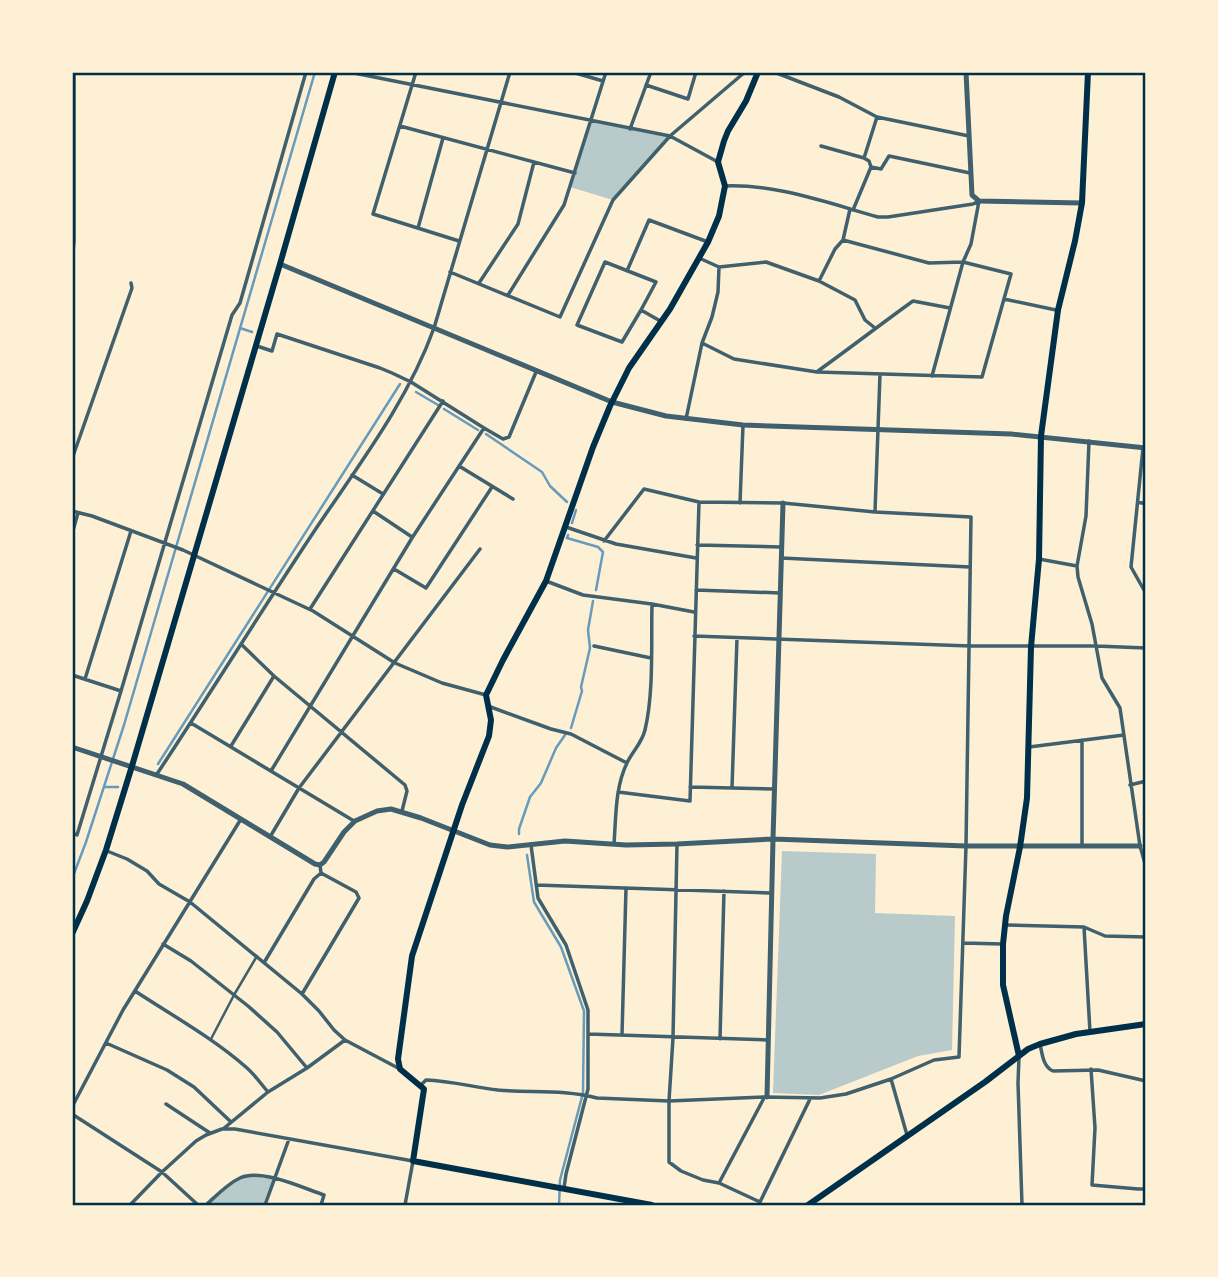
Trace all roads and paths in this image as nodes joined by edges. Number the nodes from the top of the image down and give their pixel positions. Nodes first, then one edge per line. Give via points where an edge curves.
1 (74, 72) edge
2 (306, 72) edge
3 (335, 72) edge
4 (349, 72) edge
5 (416, 72) edge
6 (510, 72) edge
7 (572, 72) edge
8 (606, 72) edge
9 (651, 72) edge
10 (696, 72) edge
11 (745, 72) edge
12 (758, 72) edge
13 (774, 72) edge
14 (966, 72) edge
15 (1088, 72) edge
16 (603, 81) junction
17 (412, 85) junction
18 (646, 85) junction
19 (501, 102) junction
20 (877, 117) junction
21 (592, 121) junction
22 (400, 126) junction
23 (630, 129) junction
24 (670, 136) junction
25 (969, 136) junction
26 (443, 138) junction
27 (821, 146) dead end
28 (487, 150) junction
29 (864, 158) junction
30 (534, 162) junction
31 (718, 162) junction
32 (871, 167) junction
33 (575, 173) junction
34 (971, 173) junction
35 (725, 186) junction
36 (979, 201) junction
37 (1082, 203) junction
38 (852, 209) junction
39 (418, 228) junction
40 (843, 240) junction
41 (460, 241) junction
42 (708, 242) junction
43 (699, 258) junction
44 (72, 262) edge
45 (963, 262) junction
46 (280, 264) junction
47 (719, 267) junction
48 (627, 271) junction
49 (450, 272) junction
50 (819, 281) junction
51 (131, 283) dead end
52 (479, 284) junction
53 (508, 295) junction
54 (1004, 299) junction
55 (950, 308) junction
56 (641, 310) junction
57 (1058, 310) junction
58 (662, 321) junction
59 (433, 328) junction
60 (875, 328) junction
61 (702, 343) junction
62 (256, 345) junction
63 (537, 371) junction
64 (817, 372) junction
65 (880, 374) junction
66 (932, 376) junction
67 (411, 382) junction
68 (443, 401) junction
69 (612, 402) junction
70 (686, 419) junction
71 (743, 425) junction
72 (484, 428) junction
73 (878, 430) junction
74 (1041, 436) junction
75 (72, 438) edge
76 (77, 440) junction
77 (1089, 441) junction
78 (1145, 448) edge
79 (72, 459) edge
80 (459, 466) junction
81 (352, 475) junction
82 (492, 486) junction
83 (384, 494) junction
84 (513, 499) dead end
85 (699, 502) junction
86 (1138, 502) junction
87 (740, 503) junction
88 (783, 503) junction
89 (1146, 504) edge
90 (72, 511) edge
91 (373, 511) junction
92 (875, 512) junction
93 (78, 513) junction
94 (566, 527) junction
95 (132, 530) junction
96 (72, 534) edge
97 (412, 538) junction
98 (604, 541) junction
99 (165, 544) junction
100 (697, 545) junction
101 (781, 547) junction
102 (480, 549) dead end
103 (194, 555) junction
104 (697, 558) junction
105 (781, 558) junction
106 (1039, 559) junction
107 (1077, 566) junction
108 (970, 567) junction
109 (394, 569) junction
110 (546, 581) junction
111 (696, 590) junction
112 (1146, 590) edge
113 (273, 592) junction
114 (780, 593) junction
115 (652, 604) junction
116 (309, 609) junction
117 (695, 612) junction
118 (352, 636) junction
119 (694, 636) junction
120 (737, 638) junction
121 (779, 640) junction
122 (241, 644) junction
123 (594, 646) dead end
124 (970, 646) junction
125 (1096, 646) junction
126 (1031, 647) junction
127 (1146, 649) edge
128 (651, 658) junction
129 (395, 663) junction
130 (72, 675) edge
131 (274, 676) junction
132 (85, 679) junction
133 (121, 691) junction
134 (486, 695) junction
135 (311, 706) junction
136 (488, 706) junction
137 (191, 723) junction
138 (341, 733) junction
139 (1124, 735) junction
140 (1082, 740) junction
141 (72, 747) edge
142 (231, 747) junction
143 (1029, 747) junction
144 (103, 757) junction
145 (626, 763) junction
146 (132, 766) junction
147 (271, 771) junction
148 (157, 774) junction
149 (1146, 781) edge
150 (1130, 785) junction
151 (690, 787) junction
152 (299, 788) junction
153 (732, 788) junction
154 (774, 789) junction
155 (618, 792) junction
156 (402, 811) junction
157 (242, 819) junction
158 (355, 821) junction
159 (453, 830) junction
160 (72, 833) edge
161 (270, 837) junction
162 (773, 839) junction
163 (614, 844) junction
164 (531, 845) junction
165 (677, 845) junction
166 (966, 846) junction
167 (1082, 846) junction
168 (1020, 847) junction
169 (106, 850) junction
170 (1143, 850) edge
171 (320, 864) junction
172 (1146, 867) edge
173 (321, 873) junction
174 (536, 885) junction
175 (626, 888) junction
176 (675, 889) junction
177 (724, 891) junction
178 (771, 893) junction
179 (190, 902) junction
180 (1005, 925) junction
181 (1084, 927) junction
182 (72, 934) edge
183 (1146, 937) edge
184 (962, 943) junction
185 (163, 944) junction
186 (1003, 944) junction
187 (257, 956) junction
188 (264, 962) junction
189 (135, 992) junction
190 (302, 994) junction
191 (234, 995) junction
192 (1146, 1024) edge
193 (1090, 1032) junction
194 (588, 1034) junction
195 (622, 1035) junction
196 (673, 1038) junction
197 (720, 1039) junction
198 (211, 1040) junction
199 (345, 1040) junction
200 (768, 1040) junction
201 (105, 1043) junction
202 (1040, 1044) junction
203 (1019, 1056) junction
204 (307, 1068) junction
205 (400, 1069) junction
206 (1091, 1069) junction
207 (891, 1079) junction
208 (1146, 1081) edge
209 (421, 1085) junction
210 (268, 1092) junction
211 (587, 1095) junction
212 (766, 1097) junction
213 (811, 1099) junction
214 (669, 1101) junction
215 (166, 1104) dead end
216 (72, 1107) edge
217 (72, 1114) edge
218 (230, 1121) junction
219 (222, 1129) junction
220 (210, 1133) junction
221 (907, 1135) junction
222 (289, 1139) junction
223 (413, 1161) junction
224 (162, 1172) junction
225 (275, 1178) junction
226 (719, 1183) junction
227 (561, 1187) junction
228 (1146, 1189) edge
229 (130, 1205) edge
230 (198, 1205) edge
231 (206, 1205) edge
232 (265, 1205) edge
233 (321, 1205) edge
234 (405, 1205) edge
235 (652, 1205) edge
236 (808, 1205) edge
237 (1022, 1205) edge

1 - 44 street
2 - 99 street
3 - 46 main road
4 - 17 street
5 - 17 street
6 - 19 street
7 - 16 street
8 - 16 street
9 - 18 street
10 - 18 street via 688,99
11 - 24 street
12 - 31 main road
13 - 20 street
14 - 25 street
15 - 37 main road
16 - 21 street
17 - 19 street
17 - 22 street
18 - 23 street
19 - 21 street
19 - 28 street
20 - 25 street
20 - 29 street
21 - 23 street
21 - 33 street
22 - 26 street
22 - 39 street via 373,214
23 - 24 street
24 - 31 street
24 - 53 street via 613,200 560,317
25 - 34 street
26 - 28 street
26 - 39 street
27 - 29 street
28 - 30 street
28 - 41 street
29 - 32 street
30 - 33 street
30 - 52 street via 518,224
31 - 35 main road
32 - 34 street via 881,169 889,156
32 - 38 street
33 - 53 street via 564,205
34 - 36 street via 972,195
35 - 38 street via 793,194
35 - 42 main road
36 - 37 street
36 - 38 street via 888,217
36 - 45 street
37 - 57 main road
38 - 40 street
39 - 41 street
40 - 45 street via 929,263
40 - 50 street
41 - 49 street
42 - 43 main road
42 - 48 street via 649,220
43 - 47 street
43 - 58 main road
45 - 54 street via 1011,274
45 - 55 street
46 - 59 street
46 - 62 main road
47 - 50 street via 766,262
47 - 61 street via 718,292
48 - 56 street via 656,282
48 - 56 street via 605,262 577,325 622,342
49 - 52 street
49 - 59 street
50 - 60 street via 855,300
51 - 76 street
52 - 53 street
54 - 57 street
54 - 66 street via 982,377
55 - 60 street via 913,302
55 - 66 street
56 - 58 street
57 - 74 main road
58 - 69 main road
59 - 63 street
59 - 67 street
60 - 64 street
61 - 64 street via 734,359
61 - 70 street
62 - 67 street via 272,351 277,334
62 - 103 main road
63 - 69 street
63 - 72 street via 509,437 503,439
64 - 65 street
65 - 66 street
65 - 73 street
67 - 68 street
67 - 81 street
68 - 72 street
68 - 83 street
69 - 70 street
69 - 94 main road
70 - 71 street
71 - 73 street
71 - 87 street
72 - 80 street
73 - 74 street
73 - 92 street
74 - 77 street
74 - 106 main road
75 - 76 street
76 - 79 street
77 - 78 street
77 - 107 street via 1086,516
78 - 86 street
80 - 82 street
80 - 97 street
81 - 83 street
81 - 113 street
82 - 84 street
82 - 109 street via 426,588
83 - 91 street
85 - 87 street
85 - 98 street via 644,489
85 - 100 street
86 - 89 street
86 - 112 street via 1131,567
87 - 88 street
88 - 92 street
88 - 101 street
90 - 93 street
91 - 97 street
91 - 116 street
92 - 108 street via 971,517
93 - 95 street
93 - 96 street
94 - 98 street
94 - 110 main road
95 - 99 street
95 - 132 street
97 - 109 street
98 - 104 street
99 - 103 street
99 - 133 street
100 - 101 street
100 - 104 street
101 - 105 street
102 - 129 street
103 - 113 street
103 - 146 main road
104 - 111 street
105 - 108 street
105 - 114 street
106 - 107 street
106 - 126 main road
107 - 125 street
108 - 124 street
109 - 118 street
110 - 115 street via 583,595
110 - 134 main road
111 - 114 street
111 - 117 street
113 - 116 street
113 - 122 street
114 - 121 street
115 - 117 street
115 - 128 street
116 - 118 street
117 - 119 street
118 - 129 street
118 - 135 street
119 - 120 street
119 - 151 street
120 - 121 street
120 - 153 street
121 - 124 street
121 - 154 street
122 - 131 street
122 - 137 street
123 - 128 street
124 - 126 street
124 - 166 street
125 - 126 street
125 - 127 street
125 - 139 street via 1102,678 1120,708
126 - 143 main road
128 - 145 street via 645,731
129 - 134 street
129 - 138 street
130 - 132 street
131 - 135 street
131 - 142 street
132 - 133 street
133 - 144 street
134 - 136 main road
135 - 138 street
135 - 147 street
136 - 145 street via 571,734
136 - 159 main road via 489,736
137 - 142 street
137 - 148 street
138 - 152 street
138 - 156 street via 405,785
139 - 140 street
139 - 150 street
140 - 143 street
140 - 167 street
141 - 144 street
142 - 147 street
143 - 168 main road
144 - 146 street
144 - 160 street via 77,835
145 - 155 street
146 - 148 street
146 - 169 main road
147 - 152 street
148 - 157 street via 183,783
149 - 150 street
150 - 170 street
151 - 153 street
151 - 155 street via 690,801
152 - 158 street
152 - 161 street
153 - 154 street
154 - 162 street
155 - 163 street
156 - 158 street via 377,811
156 - 159 street
157 - 161 street
157 - 179 street
158 - 171 street
159 - 164 street via 490,845
159 - 205 main road via 412,956
161 - 171 street
162 - 165 street
162 - 166 street
162 - 178 street
163 - 164 street via 565,841
163 - 165 street
164 - 174 street
165 - 176 street
166 - 168 street
166 - 184 street
167 - 168 street
167 - 170 street
168 - 180 main road
169 - 179 street
169 - 182 main road
170 - 172 street
171 - 173 street
173 - 188 street
173 - 190 street via 359,898
174 - 175 street
174 - 194 street via 538,898 566,945 588,1010
175 - 176 street
175 - 195 street
176 - 177 street
176 - 196 street
177 - 178 street
177 - 197 street
178 - 200 street
179 - 185 street
179 - 187 street
180 - 181 street
180 - 186 main road
181 - 183 street via 1105,936
181 - 193 street
184 - 186 street
184 - 207 street via 959,1057 934,1060
185 - 189 street
185 - 191 street
186 - 203 main road via 1003,985
187 - 188 street
187 - 191 street
188 - 190 street
189 - 198 street
189 - 201 street
190 - 199 street
191 - 198 street
191 - 204 street via 277,1032
192 - 193 main road
193 - 202 main road
194 - 195 street
194 - 211 street
195 - 196 street
196 - 197 street
196 - 214 street
197 - 200 street
198 - 210 street
199 - 204 street
199 - 205 street
200 - 212 street
201 - 216 street
201 - 218 street via 167,1070 194,1087
202 - 203 main road
202 - 206 street via 1048,1070
203 - 221 main road
203 - 237 street
204 - 210 street
205 - 209 main road
206 - 208 street
206 - 228 street via 1095,1128 1091,1185
207 - 213 street via 846,1094
207 - 221 street
209 - 211 street via 426,1080 446,1081 495,1090
209 - 223 main road via 424,1097
210 - 218 street
211 - 214 street
211 - 227 street
212 - 213 street
212 - 214 street
212 - 226 street
213 - 226 street via 760,1202
214 - 226 street via 669,1162 681,1171
215 - 220 street
217 - 224 street
218 - 219 street
219 - 220 street
219 - 222 street
220 - 224 street
221 - 236 main road
222 - 223 street
222 - 225 street
223 - 227 main road
223 - 234 street
224 - 229 street
224 - 230 street
225 - 231 street via 240,1178
225 - 232 street
225 - 233 street via 324,1195
227 - 235 main road

